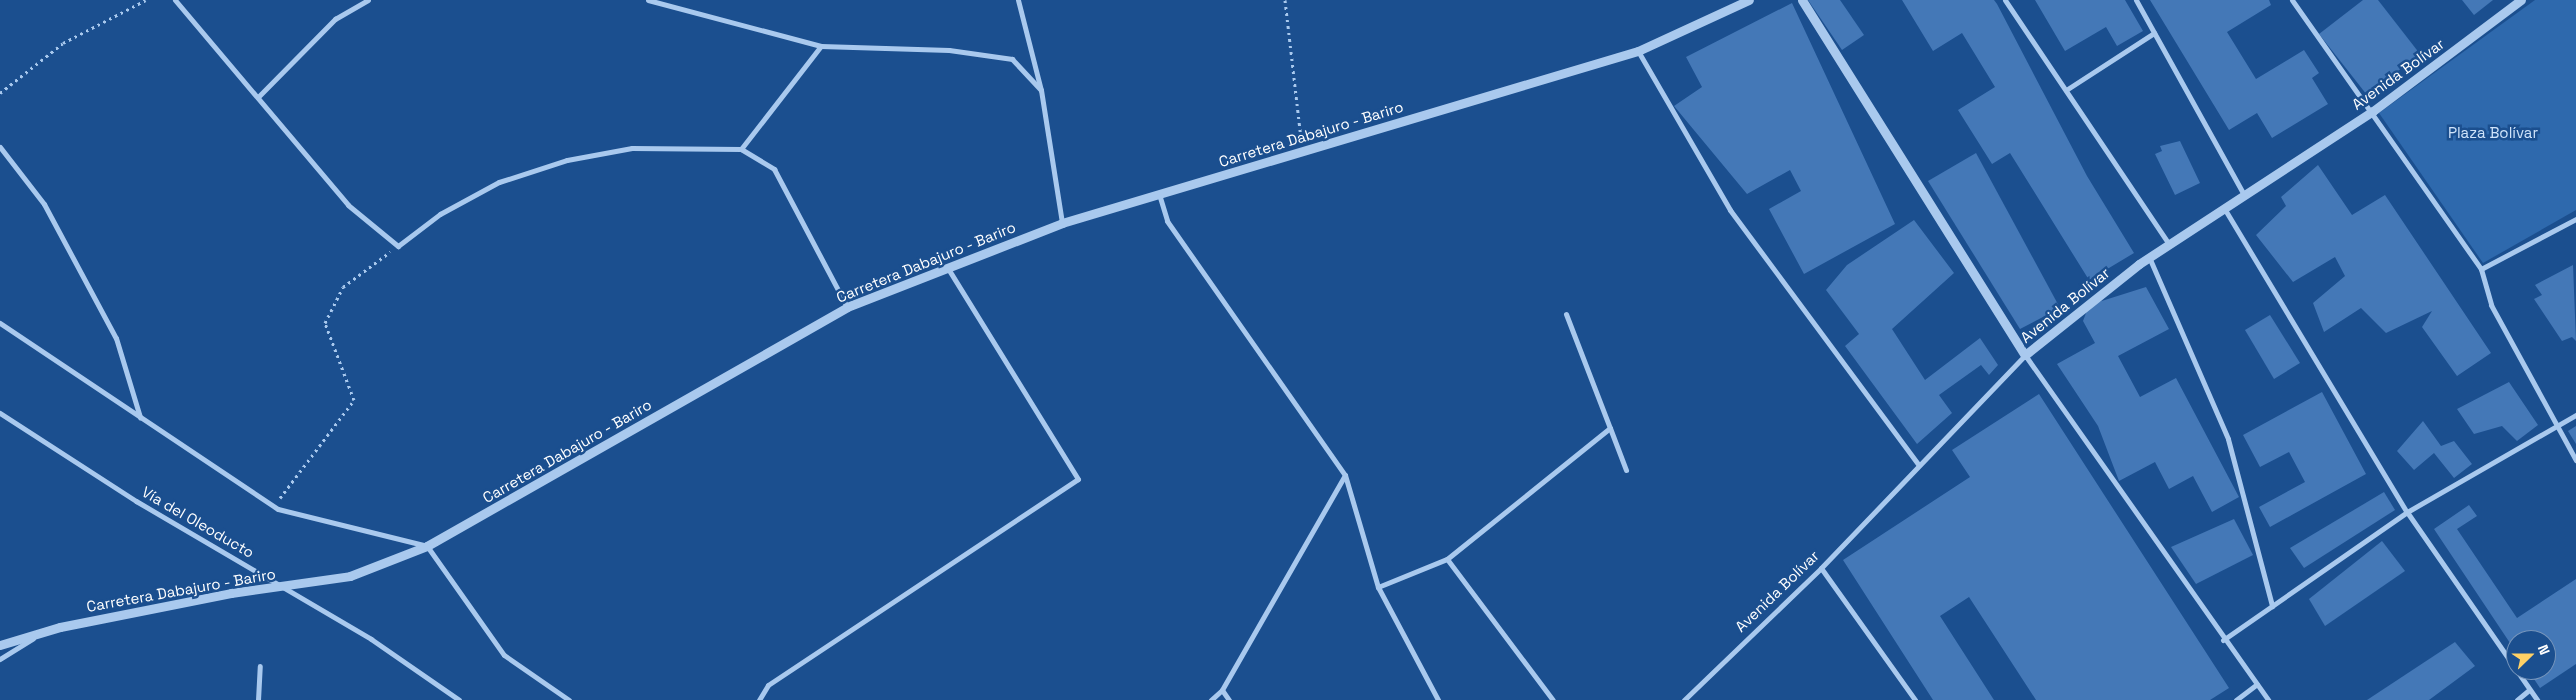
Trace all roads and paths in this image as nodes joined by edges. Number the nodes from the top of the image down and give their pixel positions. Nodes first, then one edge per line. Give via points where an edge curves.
1 (146, 0) edge
2 (175, 0) edge
3 (368, 0) edge
4 (648, 0) edge
5 (1018, 0) edge
6 (1285, 0) edge
7 (1749, 0) edge
8 (1802, 0) edge
9 (2005, 0) edge
10 (2136, 0) edge
11 (2292, 0) edge
12 (2521, 0) edge
13 (2154, 33) junction
14 (821, 46) junction
15 (1638, 51) junction
16 (1041, 90) junction
17 (2066, 90) junction
18 (0, 93) edge
19 (258, 97) junction
20 (2373, 111) junction
21 (0, 147) edge
22 (741, 149) junction
23 (1302, 151) junction
24 (1159, 194) junction
25 (2244, 195) junction
26 (2224, 208) junction
27 (2576, 220) edge
28 (1062, 223) junction
29 (2169, 244) junction
30 (398, 246) junction
31 (2149, 257) junction
32 (948, 267) junction
33 (2481, 269) junction
34 (847, 307) junction
35 (1566, 314) dead end
36 (0, 323) edge
37 (2025, 355) junction
38 (0, 413) edge
39 (2576, 415) edge
40 (140, 417) junction
41 (2556, 425) junction
42 (1610, 428) junction
43 (2576, 460) edge
44 (1919, 465) junction
45 (1626, 470) dead end
46 (1344, 475) junction
47 (278, 509) junction
48 (2407, 512) junction
49 (427, 546) junction
50 (1447, 559) junction
51 (1821, 568) junction
52 (281, 586) junction
53 (1378, 587) junction
54 (2272, 606) junction
55 (42, 632) junction
56 (2223, 640) junction
57 (0, 646) edge
58 (0, 659) edge
59 (260, 666) dead end
60 (2257, 684) junction
61 (1222, 690) junction
62 (2529, 690) junction
63 (258, 700) edge
64 (459, 700) edge
65 (569, 700) edge
66 (759, 700) edge
67 (1211, 700) edge
68 (1229, 700) edge
69 (1438, 700) edge
70 (1553, 700) edge
71 (1684, 700) edge
72 (1915, 700) edge
73 (2236, 700) edge
74 (2268, 700) edge
75 (2517, 700) edge
76 (2537, 700) edge

1 - 18 path via 63,43
2 - 19 street
3 - 19 street via 335,19
4 - 14 street
5 - 16 street
6 - 23 path
7 - 15 street, Carretera Dabajuro - Bariro
8 - 37 street
9 - 17 street
10 - 13 street
11 - 20 street
12 - 20 street, Avenida Bolívar
13 - 17 street
13 - 25 street
14 - 16 street via 949,50 1012,59
14 - 22 street
15 - 23 street, Carretera Dabajuro - Bariro
15 - 44 street via 1730,210
16 - 28 street
17 - 29 street
19 - 30 street via 348,205
20 - 25 street, Avenida Bolívar
20 - 33 street
21 - 40 street via 44,204 116,338
22 - 30 street via 632,148 567,160 499,182 440,214
22 - 34 street via 774,169
23 - 24 street, Carretera Dabajuro - Bariro
24 - 28 street, Carretera Dabajuro - Bariro
24 - 46 street via 1167,221
25 - 26 street, Avenida Bolívar
26 - 29 street, Avenida Bolívar
26 - 48 street
27 - 33 street
28 - 32 street, Carretera Dabajuro - Bariro
29 - 31 street, Avenida Bolívar
30 - 47 path via 343,287 325,323 354,400 286,490
31 - 37 street, Avenida Bolívar
31 - 54 street via 2228,440
32 - 34 street, Carretera Dabajuro - Bariro
32 - 66 street via 1078,479 768,685
33 - 41 street via 2491,305
34 - 49 street, Carretera Dabajuro - Bariro
35 - 42 street
36 - 40 street
37 - 44 street, Avenida Bolívar
37 - 56 street
38 - 52 street, Vía del Oleoducto via 136,501
39 - 41 street
40 - 47 street
41 - 43 street
41 - 48 street
42 - 45 street
42 - 50 street
44 - 51 street, Avenida Bolívar
46 - 53 street
46 - 61 street
47 - 49 street
48 - 54 street
48 - 62 street
49 - 52 street, Carretera Dabajuro - Bariro via 350,576
49 - 65 street via 504,655
50 - 53 street
50 - 70 street
51 - 71 street, Avenida Bolívar
51 - 72 street
52 - 55 street, Carretera Dabajuro - Bariro
52 - 64 street, Vía del Oleoducto via 371,639
53 - 69 street
54 - 56 street
55 - 57 street, Carretera Dabajuro - Bariro
55 - 58 street
56 - 60 street
59 - 63 street
60 - 73 street
60 - 74 street
61 - 67 street
61 - 68 street
62 - 75 street
62 - 76 street

